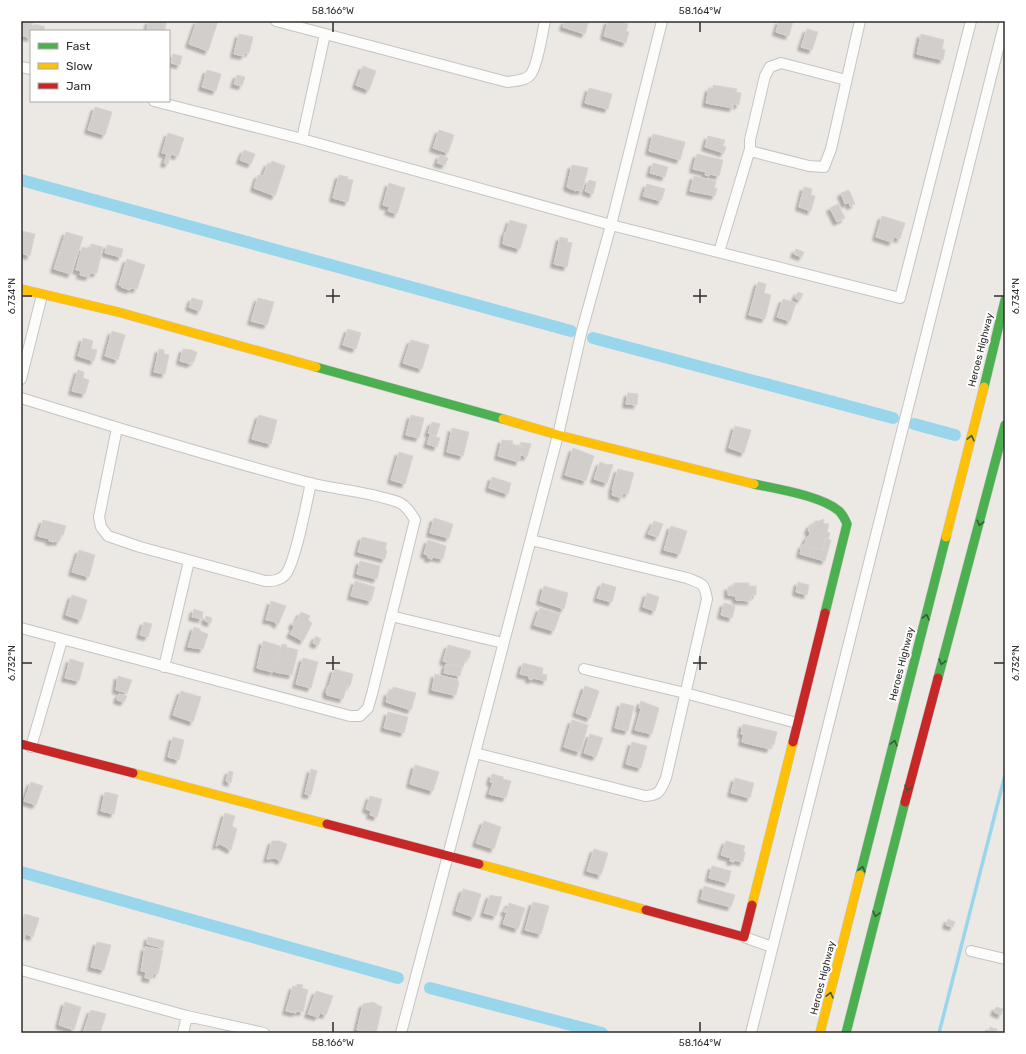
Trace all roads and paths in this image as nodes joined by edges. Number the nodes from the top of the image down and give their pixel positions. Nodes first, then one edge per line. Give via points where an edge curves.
1 (276, 21) edge
2 (545, 21) edge
3 (662, 21) edge
4 (860, 21) edge
5 (971, 21) edge
6 (1005, 21) edge
7 (325, 34) junction
8 (846, 80) junction
9 (158, 102) edge
10 (302, 139) junction
11 (750, 149) junction
12 (611, 224) junction
13 (719, 252) junction
14 (21, 289) edge
15 (42, 296) junction
16 (1005, 300) edge
17 (21, 379) edge
18 (21, 398) edge
19 (1005, 425) edge
20 (117, 428) junction
21 (558, 436) junction
22 (311, 483) junction
23 (531, 540) junction
24 (189, 561) junction
25 (391, 616) junction
26 (21, 628) edge
27 (62, 640) junction
28 (503, 643) junction
29 (164, 667) junction
30 (584, 669) dead end
31 (685, 693) junction
32 (797, 723) junction
33 (21, 744) edge
34 (31, 747) junction
35 (475, 753) junction
36 (448, 856) junction
37 (744, 937) junction
38 (772, 946) junction
39 (971, 951) dead end
40 (1005, 959) edge
41 (21, 970) edge
42 (187, 1016) junction
43 (183, 1033) edge
44 (264, 1033) edge
45 (401, 1033) edge
46 (751, 1033) edge
47 (820, 1033) edge
48 (846, 1033) edge

1 - 7 street
2 - 7 street via 537,58 530,74 522,80 507,82
3 - 12 street
4 - 8 street
5 - 13 street via 900,298
6 - 38 street
7 - 10 street
8 - 11 street via 781,63 770,67 765,76
8 - 11 street via 831,149 824,167 810,166
9 - 10 street
10 - 12 street
11 - 13 street
12 - 13 street
12 - 21 street via 581,334
14 - 15 street
15 - 17 street
15 - 21 street via 118,312
47 -> 16 street, Heroes Highway
18 - 20 street
19 -> 48 street
20 - 22 street
20 - 24 street via 99,517 100,527 108,536
21 - 23 street
21 - 32 street via 816,500 834,506 845,516 848,524
22 - 24 street via 295,551 286,575 277,580 265,581
22 - 25 street via 400,503 415,520
23 - 28 street
23 - 31 street via 701,583 707,599
24 - 29 street
25 - 28 street
25 - 29 street via 368,708 360,716 350,716
26 - 27 street
27 - 29 street
27 - 34 street
28 - 35 street
30 - 31 street
31 - 32 street
31 - 35 street via 666,778 659,792 654,795 645,796
32 - 37 street
33 - 34 street
34 - 36 street
35 - 36 street
36 - 37 street
36 - 45 street
37 - 38 street
38 - 46 street
39 - 40 street
41 - 42 street
42 - 43 street
42 - 44 street

